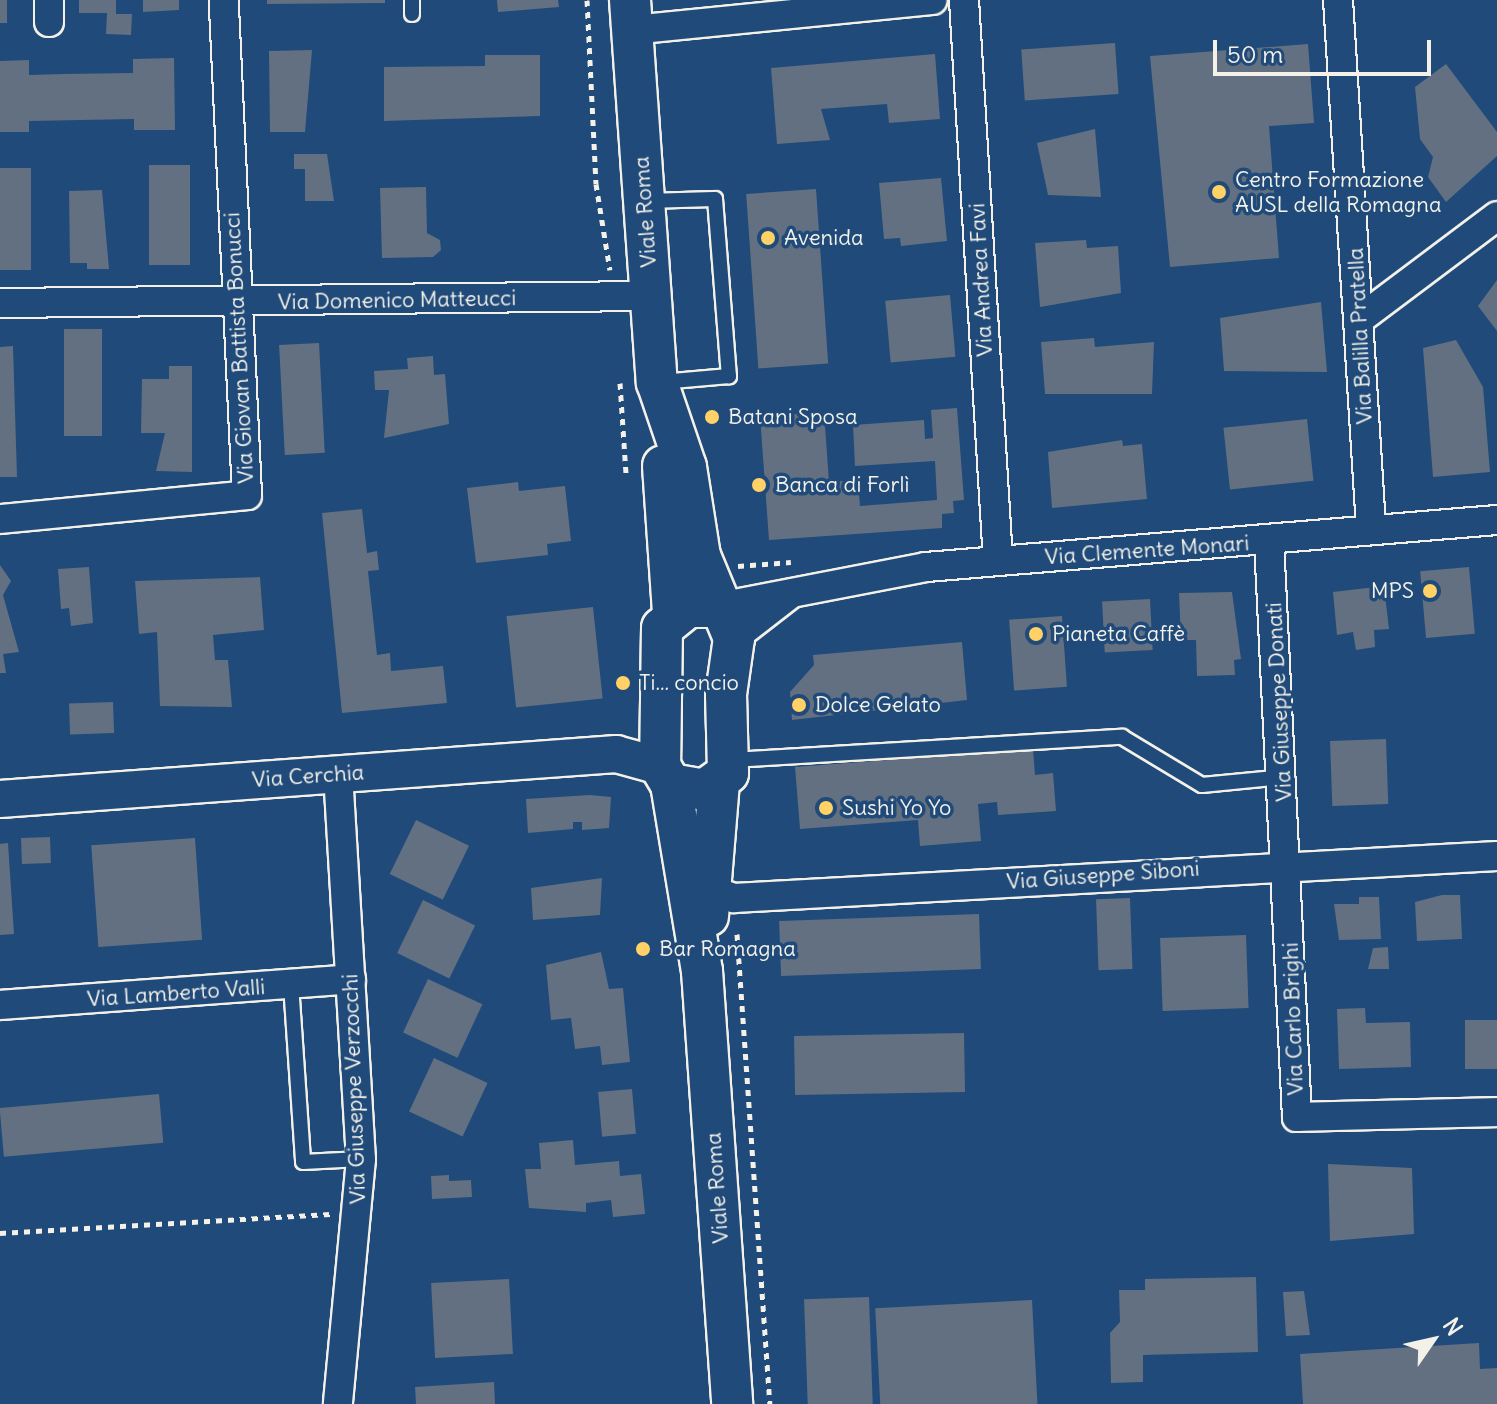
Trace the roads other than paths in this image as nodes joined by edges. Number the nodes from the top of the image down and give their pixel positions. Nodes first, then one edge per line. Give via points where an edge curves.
1 (224, 0) edge
2 (933, 0) edge
3 (964, 0) edge
4 (1338, 0) edge
5 (631, 15) edge
6 (645, 201) junction
7 (1497, 216) edge
8 (632, 296) junction
9 (0, 303) edge
10 (233, 303) junction
11 (1360, 319) junction
12 (638, 379) junction
13 (667, 422) junction
14 (0, 519) edge
15 (1497, 520) edge
16 (1371, 528) junction
17 (1269, 541) junction
18 (998, 560) junction
19 (673, 614) junction
20 (727, 623) junction
21 (666, 717) junction
22 (616, 754) junction
23 (725, 771) junction
24 (338, 773) junction
25 (666, 775) junction
26 (1284, 777) junction
27 (0, 799) edge
28 (1497, 856) edge
29 (1286, 863) junction
30 (722, 894) junction
31 (702, 971) junction
32 (351, 979) junction
33 (291, 984) junction
34 (0, 1005) edge
35 (1497, 1112) edge
36 (361, 1159) junction
37 (338, 1404) edge
38 (732, 1404) edge

1 - 10 street, Via Giovan Battista Bonucci
2 - 5 street
3 - 18 street, Via Andrea Favi
4 - 11 street, Via Balilla Pratella
5 - 6 main road, Viale Roma
6 - 8 main road, Viale Roma
6 - 12 lane via 715,199 729,376
7 - 11 street
8 - 10 street, Via Domenico Matteucci
8 - 12 main road, Viale Roma
9 - 10 street, Via Domenico Matteucci
10 - 14 street, Via Giovan Battista Bonucci via 247,495
11 - 16 street, Via Balilla Pratella
12 - 13 main road, Viale Roma
13 - 19 main road, Viale Roma via 662,453
13 - 20 main road, Viale Roma via 686,467 700,556
15 - 16 street, Via Clemente Monari
16 - 17 street, Via Clemente Monari
17 - 18 street, Via Clemente Monari
17 - 26 street, Via Giuseppe Donati
18 - 20 street, Via Clemente Monari via 799,588
19 - 20 main road
19 - 21 main road, Viale Roma via 661,642
20 - 23 main road, Viale Roma
21 - 22 street
21 - 25 main road, Viale Roma
22 - 24 street, Via Cerchia
22 - 25 street, Via Cerchia
23 - 25 main road via 687,791
23 - 26 lane via 1122,737 1202,785
23 - 30 main road, Viale Roma
24 - 27 street, Via Cerchia
24 - 32 street, Via Giuseppe Verzocchi
25 - 31 main road, Viale Roma
26 - 29 street, Via Giuseppe Donati
28 - 29 street, Via Giuseppe Siboni
29 - 30 street, Via Giuseppe Siboni
29 - 35 street, Via Carlo Brighi via 1297,1117
30 - 31 main road, Viale Roma
31 - 38 main road, Viale Roma
32 - 33 street, Via Lamberto Valli
32 - 36 street, Via Giuseppe Verzocchi
33 - 34 street, Via Lamberto Valli
33 - 36 lane via 303,1162
36 - 37 street, Via Giuseppe Verzocchi

